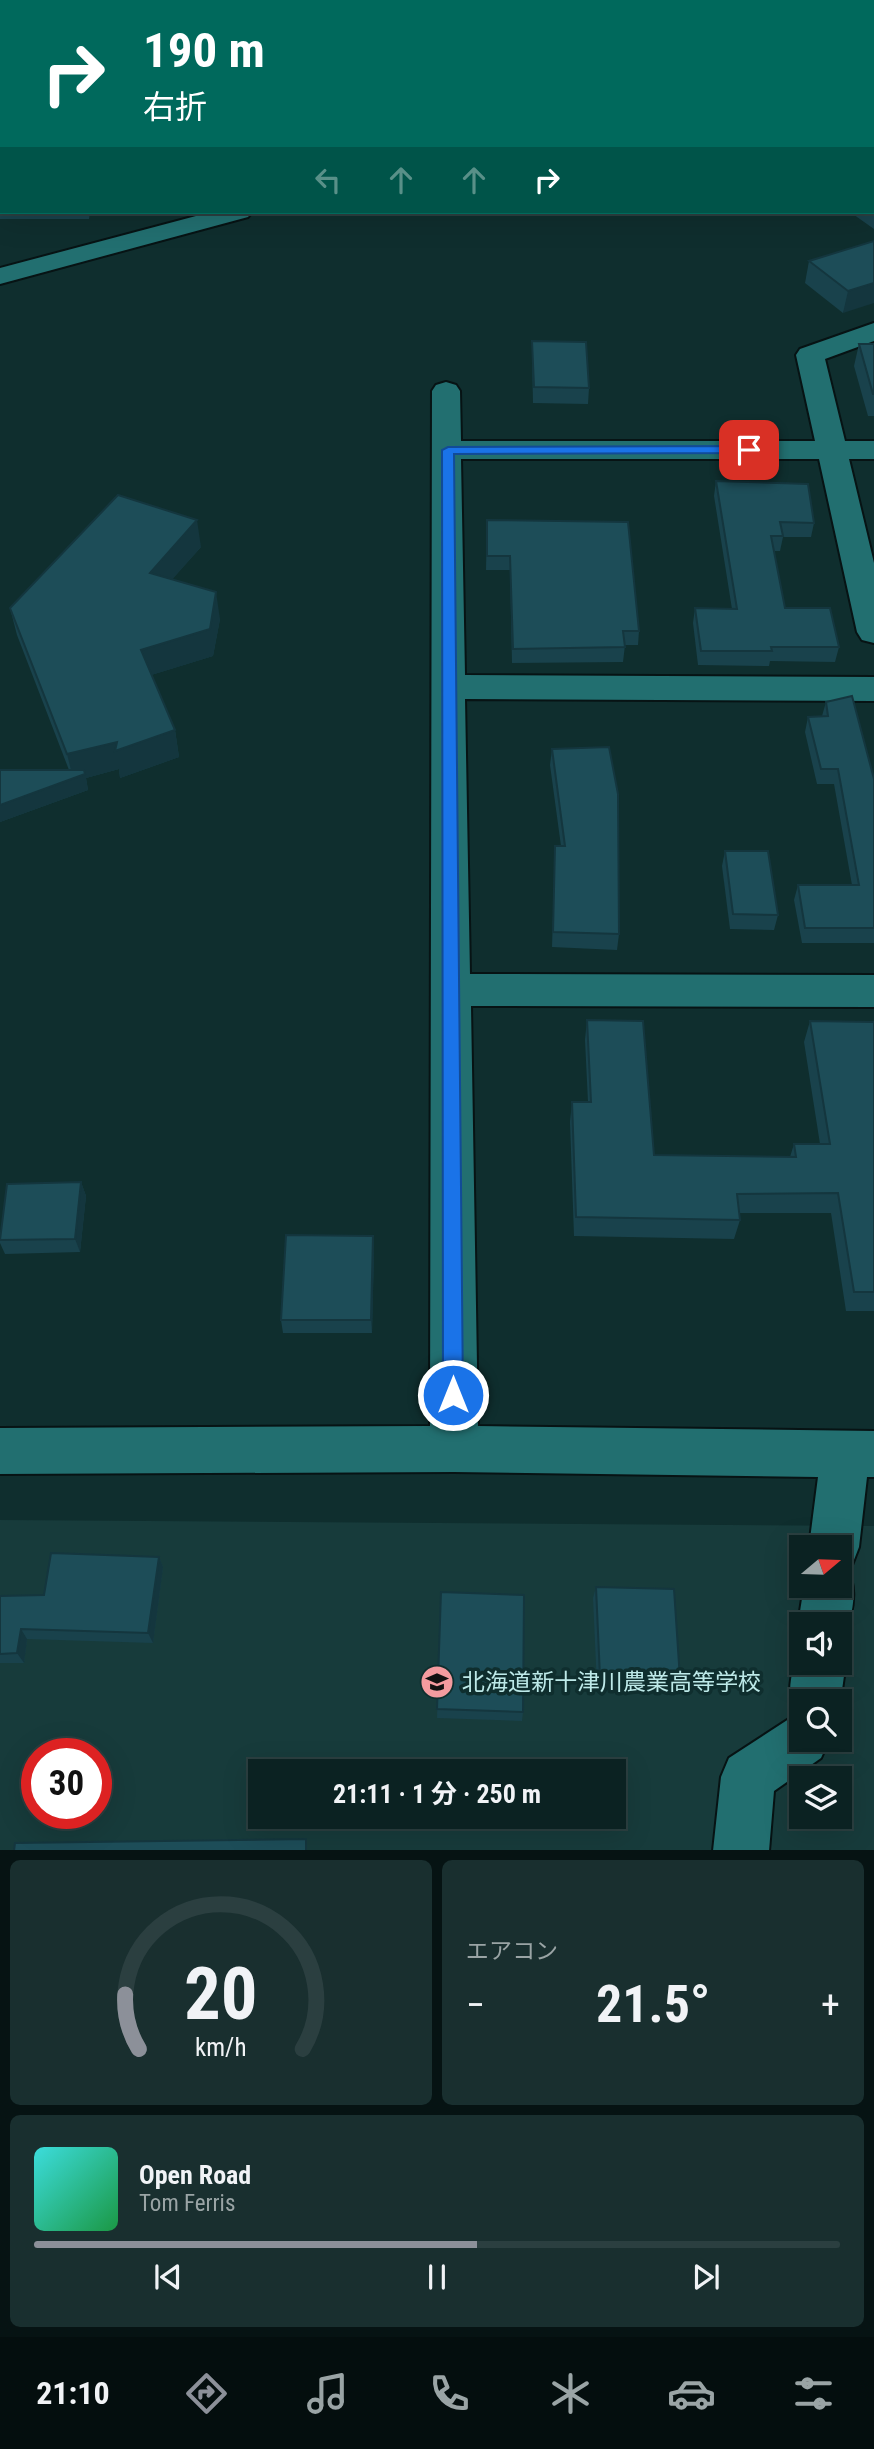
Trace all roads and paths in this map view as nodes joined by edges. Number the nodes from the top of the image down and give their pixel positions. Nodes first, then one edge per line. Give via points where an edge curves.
1 (232, 214) edge
2 (118, 219) dead end
3 (135, 240) junction
4 (0, 276) edge
5 (874, 331) edge
6 (446, 391) dead end
7 (448, 450) junction
8 (831, 450) junction
9 (874, 450) edge
10 (874, 632) edge
11 (447, 687) junction
12 (874, 689) edge
13 (449, 990) junction
14 (874, 991) edge
15 (454, 1449) junction
16 (0, 1451) edge
17 (859, 1454) edge
18 (837, 1535) edge
19 (789, 1748) edge
20 (741, 1850) edge

1 - 3 street
2 - 3 street
3 - 4 street
5 - 8 street via 810,355
6 - 7 street
7 - 8 street
7 - 11 street
8 - 9 street
8 - 10 street
11 - 12 street
11 - 13 street
13 - 14 street
13 - 15 street
15 - 16 street
15 - 17 street
17 - 18 street
19 - 20 street via 748,1777

